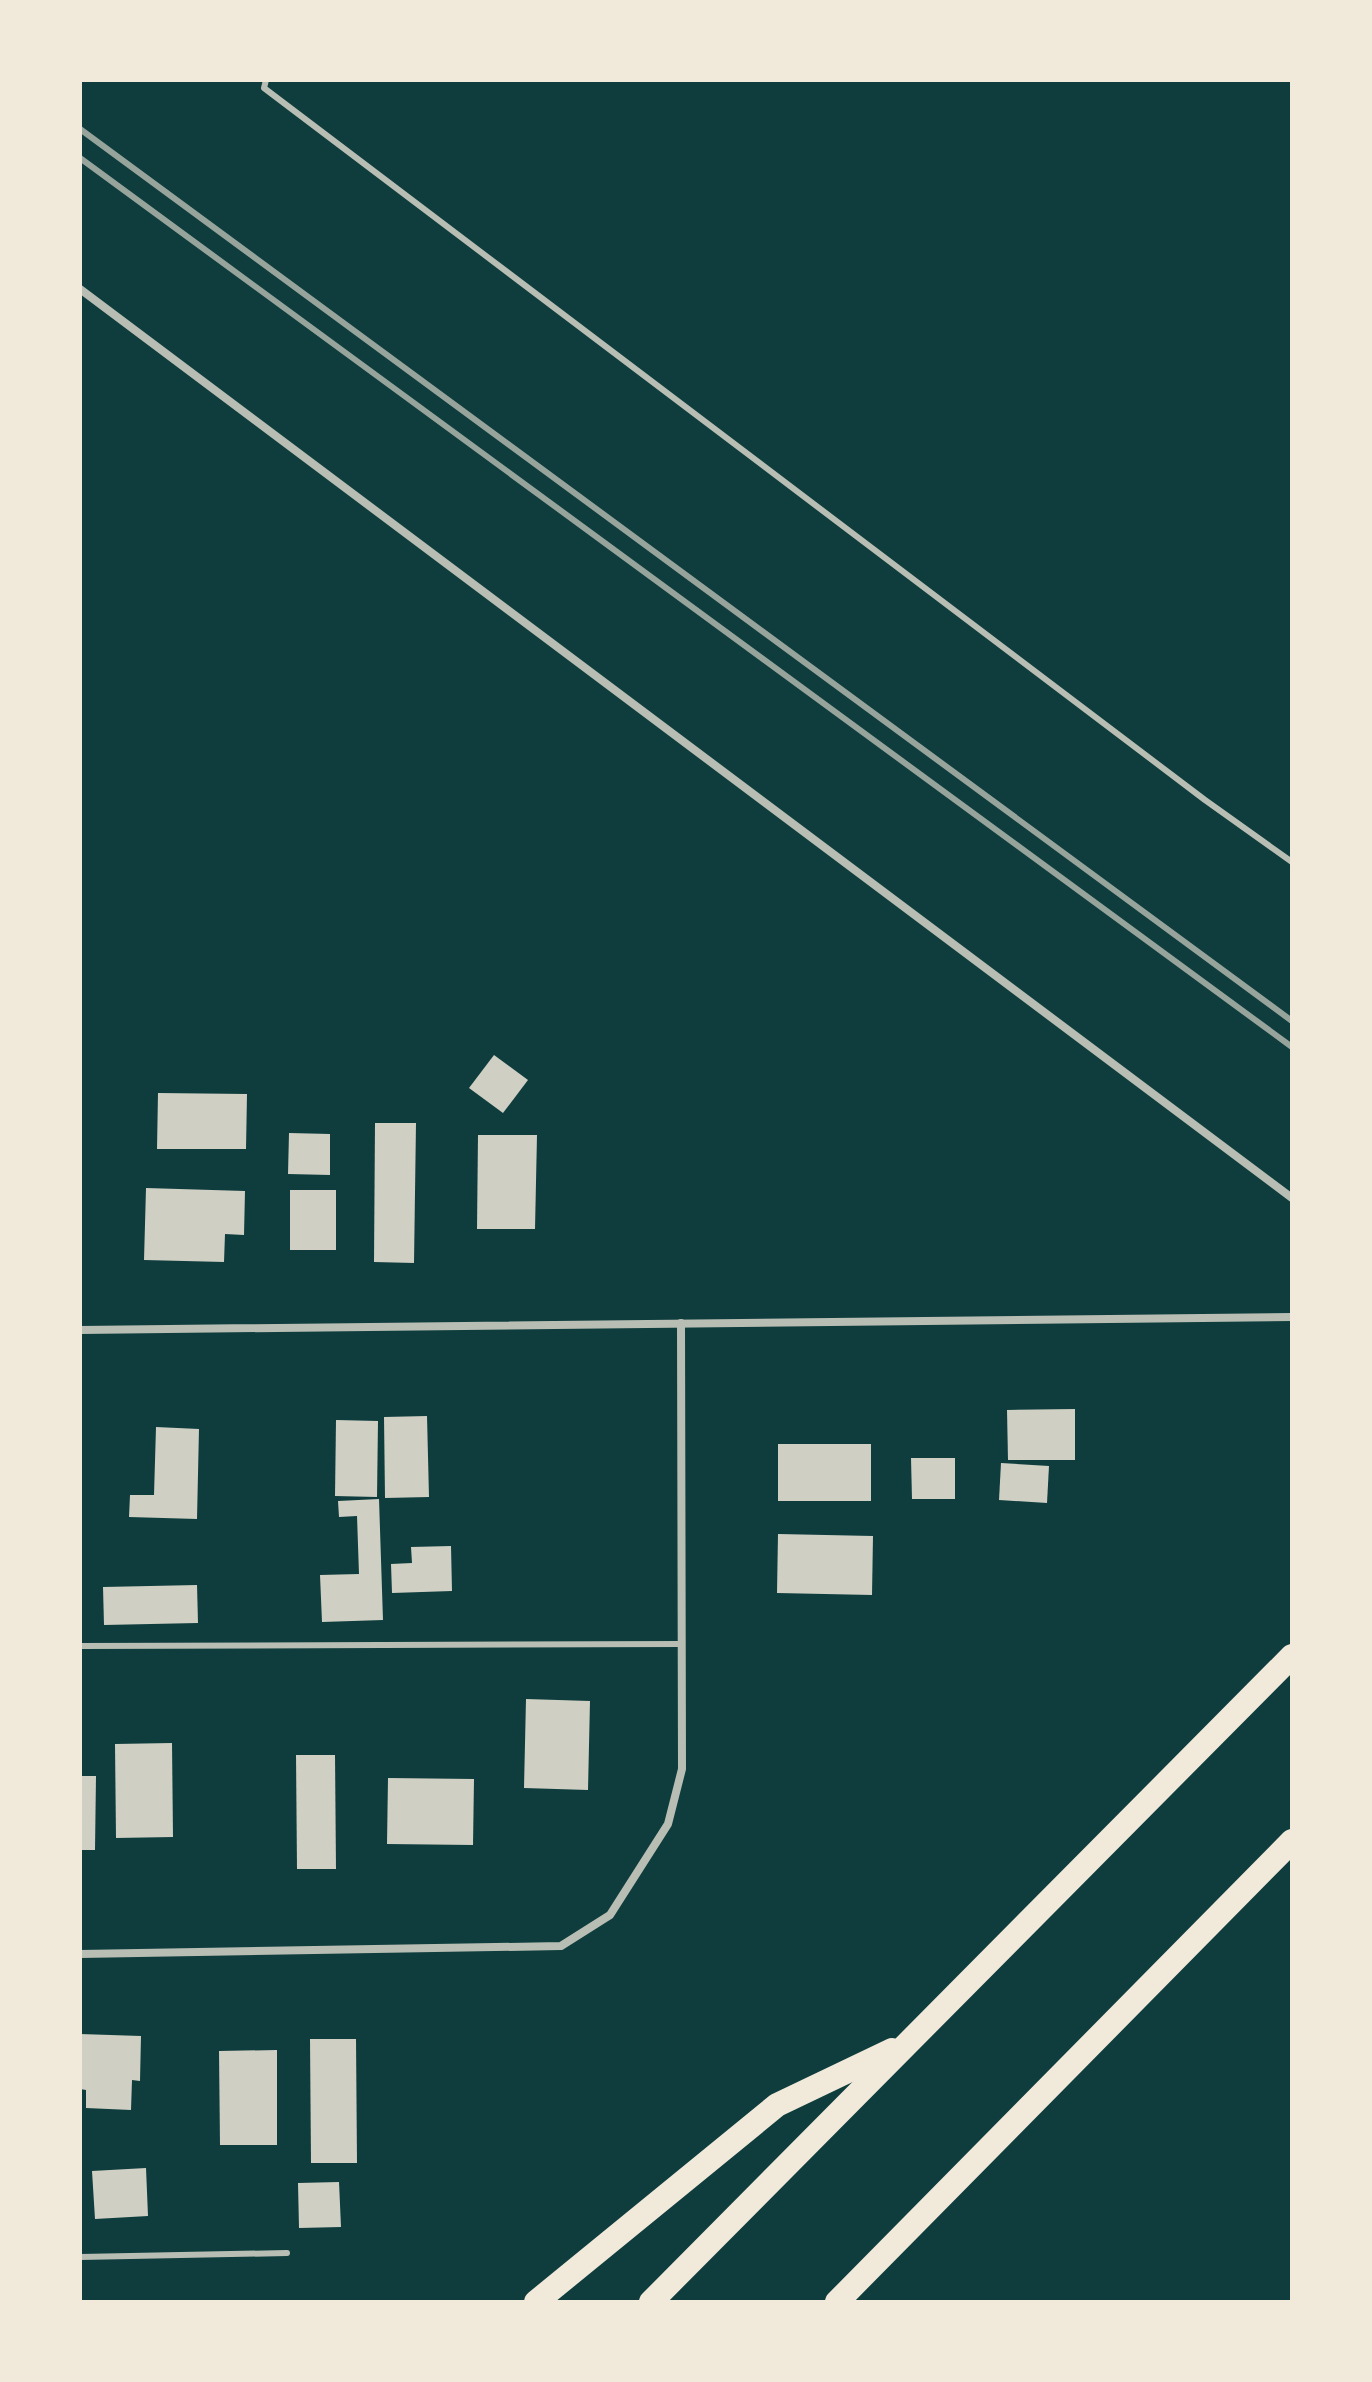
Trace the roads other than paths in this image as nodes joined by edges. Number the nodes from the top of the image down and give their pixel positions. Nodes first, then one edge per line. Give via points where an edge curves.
1 (266, 80) edge
2 (80, 289) edge
3 (1292, 862) edge
4 (1292, 1198) edge
5 (1292, 1317) edge
6 (681, 1323) junction
7 (80, 1330) edge
8 (682, 1644) junction
9 (80, 1646) edge
10 (1292, 1656) edge
11 (1292, 1841) edge
12 (80, 1954) edge
13 (908, 2042) junction
14 (287, 2253) dead end
15 (80, 2257) edge
16 (536, 2302) edge
17 (651, 2302) edge
18 (837, 2302) edge

1 - 3 lane via 264,88 277,98
2 - 4 street
5 - 6 street
6 - 7 street
6 - 8 street
8 - 9 lane
8 - 12 street via 682,1769 668,1824 610,1915 561,1946
10 - 13 highway
11 - 18 highway
13 - 16 highway via 777,2105
13 - 17 highway
14 - 15 lane

